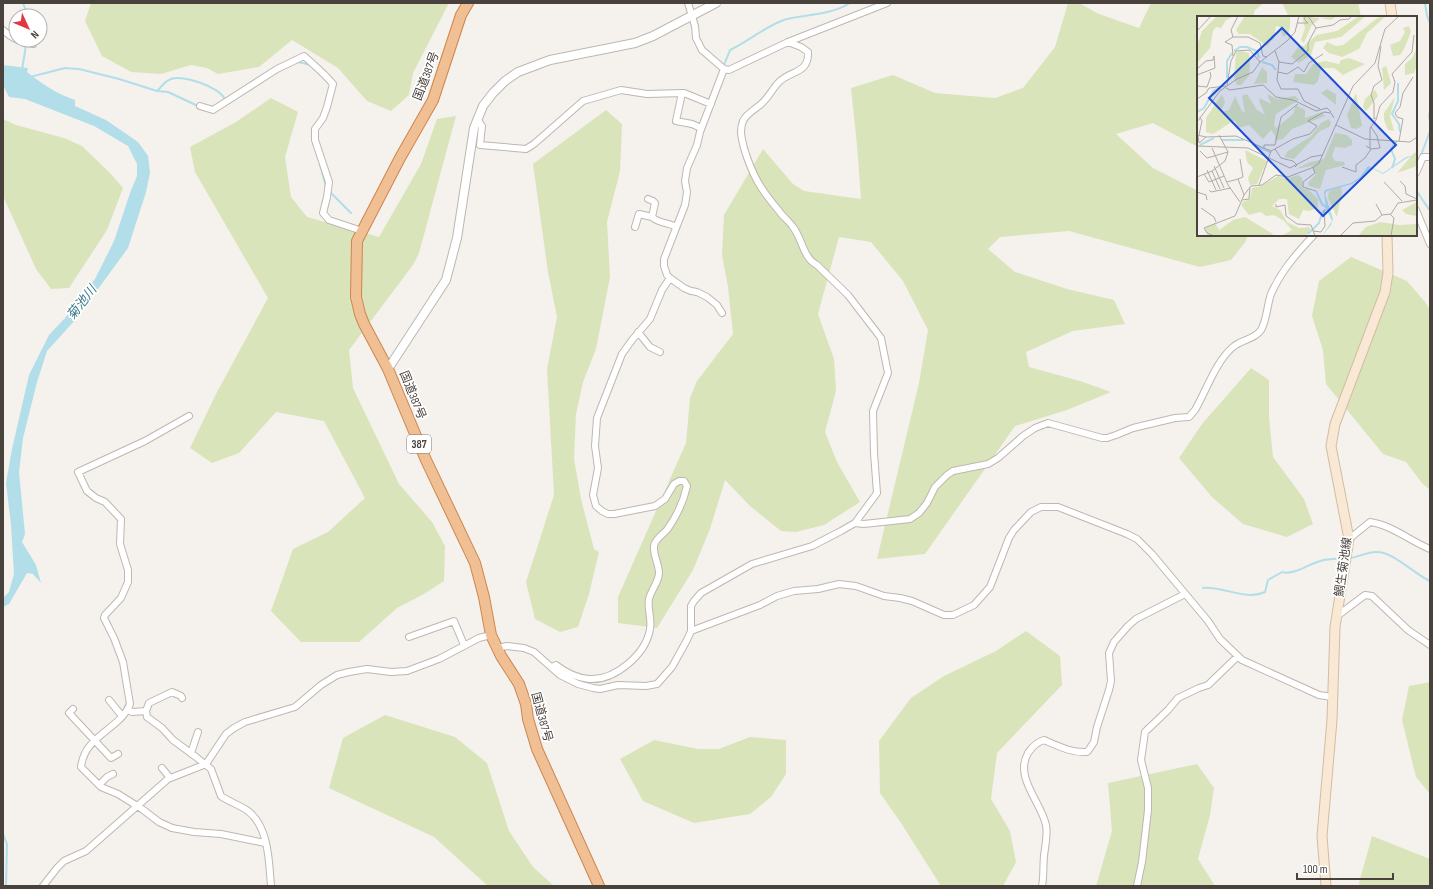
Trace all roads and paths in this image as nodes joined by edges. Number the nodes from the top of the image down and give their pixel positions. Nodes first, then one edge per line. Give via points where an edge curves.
1 (468, 3) edge
2 (688, 3) edge
3 (716, 3) edge
4 (887, 3) edge
5 (1390, 3) edge
6 (692, 16) junction
7 (1392, 16) edge
8 (788, 42) junction
9 (724, 69) junction
10 (682, 93) junction
11 (711, 104) junction
12 (200, 106) dead end
13 (477, 119) junction
14 (701, 128) junction
15 (1430, 157) edge
16 (1417, 171) edge
17 (648, 199) dead end
18 (1417, 212) edge
19 (652, 217) junction
20 (635, 227) dead end
21 (676, 227) junction
22 (362, 231) junction
23 (1313, 236) edge
24 (1387, 236) edge
25 (1430, 244) edge
26 (670, 278) junction
27 (722, 313) dead end
28 (638, 332) junction
29 (660, 352) dead end
30 (388, 369) junction
31 (189, 416) dead end
32 (855, 523) junction
33 (1349, 539) junction
34 (1430, 549) edge
35 (1185, 594) junction
36 (1337, 616) junction
37 (691, 631) junction
38 (491, 635) junction
39 (409, 637) dead end
40 (464, 645) junction
41 (1430, 645) edge
42 (497, 648) junction
43 (1238, 656) junction
44 (552, 666) junction
45 (182, 698) dead end
46 (1332, 698) junction
47 (109, 700) dead end
48 (73, 709) dead end
49 (128, 710) junction
50 (146, 711) junction
51 (122, 716) junction
52 (198, 732) dead end
53 (94, 741) junction
54 (191, 753) junction
55 (118, 754) dead end
56 (206, 764) junction
57 (162, 768) dead end
58 (113, 774) dead end
59 (170, 778) junction
60 (99, 785) junction
61 (137, 807) junction
62 (265, 843) junction
63 (43, 886) edge
64 (271, 886) edge
65 (599, 886) edge
66 (1042, 886) edge
67 (1137, 886) edge
68 (1326, 886) edge

1 - 22 highway, 国道387号 / 387 via 461,15 433,100
2 - 6 street
3 - 6 street
4 - 8 street
5 - 7 main road
6 - 9 street via 696,26 696,38 702,50
6 - 13 street via 634,43 550,60 518,72 493,93
8 - 9 street via 729,70
8 - 32 street via 808,52 808,60 804,67 780,81 743,120 740,133 755,178 793,227 806,254 848,295 881,338 888,373 873,411 877,492
9 - 11 street
10 - 11 street
10 - 13 street via 647,94 621,90 583,101 526,149 480,144 482,126
10 - 14 street via 676,122
11 - 14 street
12 - 22 street via 213,110 277,69 304,56 322,70 334,84 323,118 315,128 315,140 328,182 323,213 329,220
13 - 30 street via 458,238 446,280
14 - 21 street via 687,168 685,205
15 - 16 street via 1423,157
17 - 19 street via 655,203
18 - 25 street
19 - 20 street via 639,214
19 - 21 street via 658,222
21 - 26 street via 664,258 664,266
22 - 30 highway, 国道387号 / 387 via 357,241 356,297 364,324
23 - 32 street via 1280,277 1271,296 1262,328 1254,337 1233,346 1225,354 1189,417 1133,428 1107,438 1048,423 1023,436 988,464 953,471 947,475 935,487 927,503 910,519
24 - 33 main road, 鯛生菊池線 via 1388,273 1385,292 1332,436 1333,459
26 - 27 street via 684,288 707,297 718,305
26 - 28 street via 650,319
28 - 29 street via 650,347
28 - 44 street via 622,354 597,418 595,446 598,468 593,495 596,506 608,514 655,506 665,499 674,484 679,481 684,481 687,486 686,493 668,528 656,540 654,546 659,574 649,596 651,628 640,652 626,666 605,677 590,680 579,678 556,665
30 - 38 highway, 国道387号 / 387 via 426,460 475,563
31 - 49 street via 145,441 78,472 87,490 121,519 120,544 128,570 128,582 121,598 104,618 123,662 130,704
32 - 37 street via 812,546 752,564 701,593 691,606
33 - 34 street via 1370,522 1388,527
33 - 36 main road, 鯛生菊池線
35 - 37 street via 1137,539 1051,506 1031,512 1014,530 990,587 974,605 954,615 944,616 912,601 839,584 777,596
35 - 43 street via 1220,639
35 - 66 street via 1136,619 1114,642 1110,653 1109,690 1094,742 1087,752 1067,750 1044,740 1038,742 1024,760 1028,784 1046,827
36 - 41 street via 1365,595 1372,596 1408,630
36 - 46 main road, 鯛生菊池線
37 - 44 street via 672,667 657,684 593,688 560,675
38 - 40 street
38 - 42 highway, 国道387号 / 387
39 - 40 street via 454,622
40 - 56 street via 439,659 407,671 367,669 337,675 295,707 245,722 234,728 226,734
42 - 44 street via 524,648 534,652
42 - 65 highway, 国道387号 / 387 via 519,684 537,750
43 - 46 street via 1287,681
43 - 67 street via 1208,685 1178,698 1145,732 1141,760 1148,788 1148,810
45 - 50 street via 172,692 149,702
46 - 68 main road, 鯛生菊池線 via 1322,836
47 - 51 street
48 - 53 street via 69,714
49 - 50 street
49 - 51 street
50 - 54 street via 147,717
51 - 53 street
52 - 54 street
53 - 55 street via 111,758
53 - 60 street via 86,748 81,767
54 - 56 street
56 - 59 street
56 - 62 street via 211,769 221,796 249,812 259,824
57 - 59 street
58 - 60 street
59 - 61 street
60 - 61 street
61 - 62 street via 172,828
61 - 63 street via 86,851 64,861
62 - 64 street

